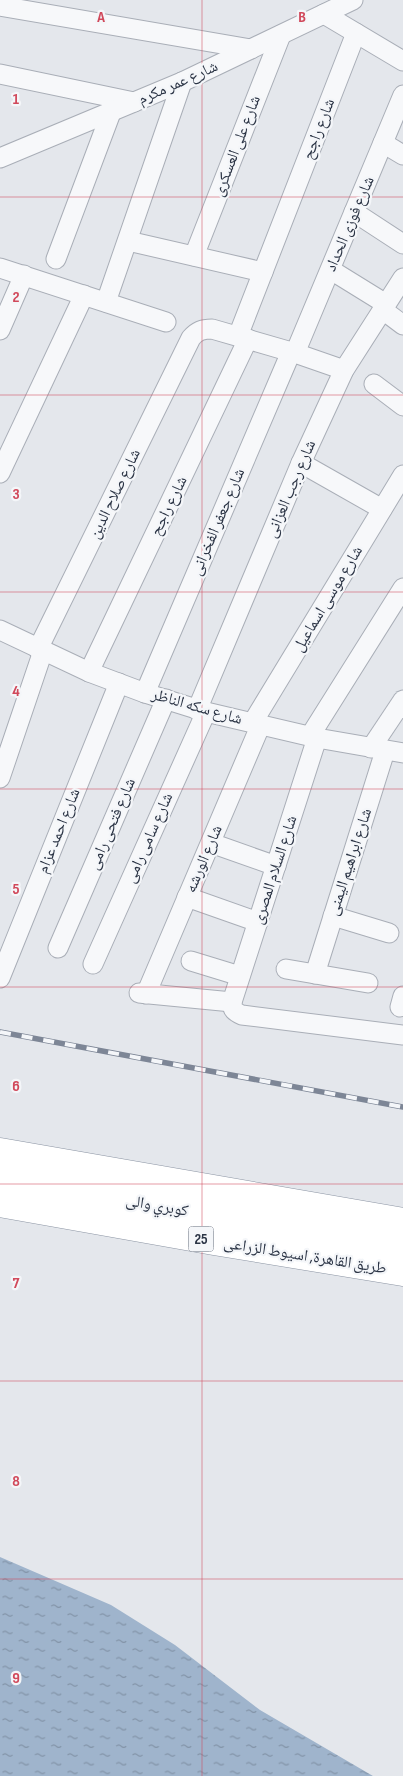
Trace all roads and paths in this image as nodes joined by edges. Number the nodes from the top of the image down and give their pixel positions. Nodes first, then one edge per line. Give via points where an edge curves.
1 (353, 0) edge
2 (0, 6) edge
3 (324, 14) junction
4 (356, 33) junction
5 (280, 35) junction
6 (251, 49) junction
7 (403, 61) edge
8 (0, 74) edge
9 (182, 82) junction
10 (403, 95) edge
11 (134, 102) junction
12 (112, 110) junction
13 (383, 143) junction
14 (403, 155) edge
15 (0, 158) edge
16 (354, 212) junction
17 (128, 241) junction
18 (403, 244) edge
19 (194, 256) junction
20 (56, 258) dead end
21 (0, 268) edge
22 (331, 270) junction
23 (263, 272) junction
24 (24, 276) junction
25 (403, 278) edge
26 (84, 295) junction
27 (106, 302) junction
28 (384, 307) junction
29 (166, 322) dead end
30 (403, 325) edge
31 (0, 330) edge
32 (243, 338) junction
33 (293, 352) junction
34 (344, 370) junction
35 (374, 384) dead end
36 (403, 406) edge
37 (301, 463) junction
38 (0, 473) edge
39 (403, 475) edge
40 (382, 509) junction
41 (403, 588) edge
42 (0, 630) edge
43 (41, 650) junction
44 (89, 672) junction
45 (119, 683) junction
46 (145, 693) junction
47 (166, 699) junction
48 (403, 700) edge
49 (201, 711) junction
50 (257, 723) junction
51 (314, 737) junction
52 (386, 751) edge
53 (0, 778) edge
54 (210, 843) junction
55 (276, 866) junction
56 (187, 897) junction
57 (333, 916) junction
58 (258, 922) junction
59 (389, 933) dead end
60 (58, 948) dead end
61 (191, 961) dead end
62 (93, 964) dead end
63 (286, 969) dead end
64 (315, 974) junction
65 (240, 976) junction
66 (0, 978) edge
67 (368, 983) dead end
68 (232, 1002) junction
69 (403, 1035) edge
70 (0, 1152) edge
71 (0, 1178) edge
72 (0, 1203) edge
73 (106, 1222) junction
74 (403, 1222) edge
75 (403, 1249) edge
76 (403, 1262) edge
77 (403, 1272) edge

1 - 3 street, شارع عمر مكرم
2 - 6 street
3 - 4 street
3 - 5 street, شارع عمر مكرم
4 - 7 street
4 - 23 street, شارع راجح
5 - 6 street, شارع عمر مكرم
5 - 19 street, شارع على العسكرى
6 - 9 street, شارع عمر مكرم
8 - 11 street
9 - 11 street, شارع عمر مكرم
9 - 17 street
10 - 13 street, شارع فوزى الحداد
11 - 12 street, شارع عمر مكرم
12 - 15 street, شارع عمر مكرم
12 - 20 street
13 - 14 street
13 - 16 street, شارع فوزى الحداد
16 - 18 street
16 - 22 street, شارع فوزى الحداد
17 - 19 street
17 - 27 street
19 - 23 street
21 - 24 street
22 - 28 street
22 - 33 street, شارع فوزى الحداد
23 - 32 street, شارع راجح
24 - 26 street
24 - 31 street
25 - 28 street, شارع رجب العزانى
26 - 27 street
26 - 38 street
27 - 29 street
28 - 30 street
28 - 34 street, شارع رجب العزانى
32 - 33 street
32 - 43 street, شارع صلاح الدين via 212,329 196,332 191,338
32 - 44 street, شارع راجح
33 - 34 street
33 - 46 street, شارع جعفر الفخرانى
34 - 37 street, شارع رجب العزانى
35 - 36 street
37 - 40 street
37 - 49 street, شارع رجب العزانى
39 - 40 street, شارع موسى اسماعيل
40 - 50 street, شارع موسى اسماعيل
41 - 51 street, شارع السلام المصرى
42 - 43 street, شارع سكه الناظر
43 - 44 street, شارع سكه الناظر
43 - 53 street, شارع صلاح الدين
44 - 45 street, شارع سكه الناظر
45 - 46 street, شارع سكه الناظر
45 - 66 street, شارع احمد عزام
46 - 47 street, شارع سكه الناظر
47 - 49 street, شارع سكه الناظر
47 - 60 street, شارع فتحى رامى
48 - 52 street, شارع ابراهيم اليمنى
49 - 50 street, شارع سكه الناظر
49 - 62 street, شارع سامى رامى
50 - 51 street, شارع سكه الناظر
50 - 54 street, شارع الورشه
51 - 52 street, شارع سكه الناظر
51 - 55 street, شارع السلام المصرى
52 - 57 street, شارع ابراهيم اليمنى
54 - 55 street
54 - 56 street, شارع الورشه
55 - 58 street, شارع السلام المصرى
56 - 58 street
56 - 68 street, شارع الورشه via 143,993
57 - 59 street
57 - 64 street, شارع ابراهيم اليمنى
58 - 65 street, شارع السلام المصرى
61 - 65 street
63 - 64 street
64 - 67 street
65 - 68 street, شارع السلام المصرى
68 - 69 street via 236,1013
70 - 74 main road
71 - 75 main road, كوبري والى
72 - 73 main road, طريق القاهرة, اسيوط الزراعى / 25
73 - 76 main road, كوبري والى
73 - 77 main road, طريق القاهرة, اسيوط الزراعى / 25

